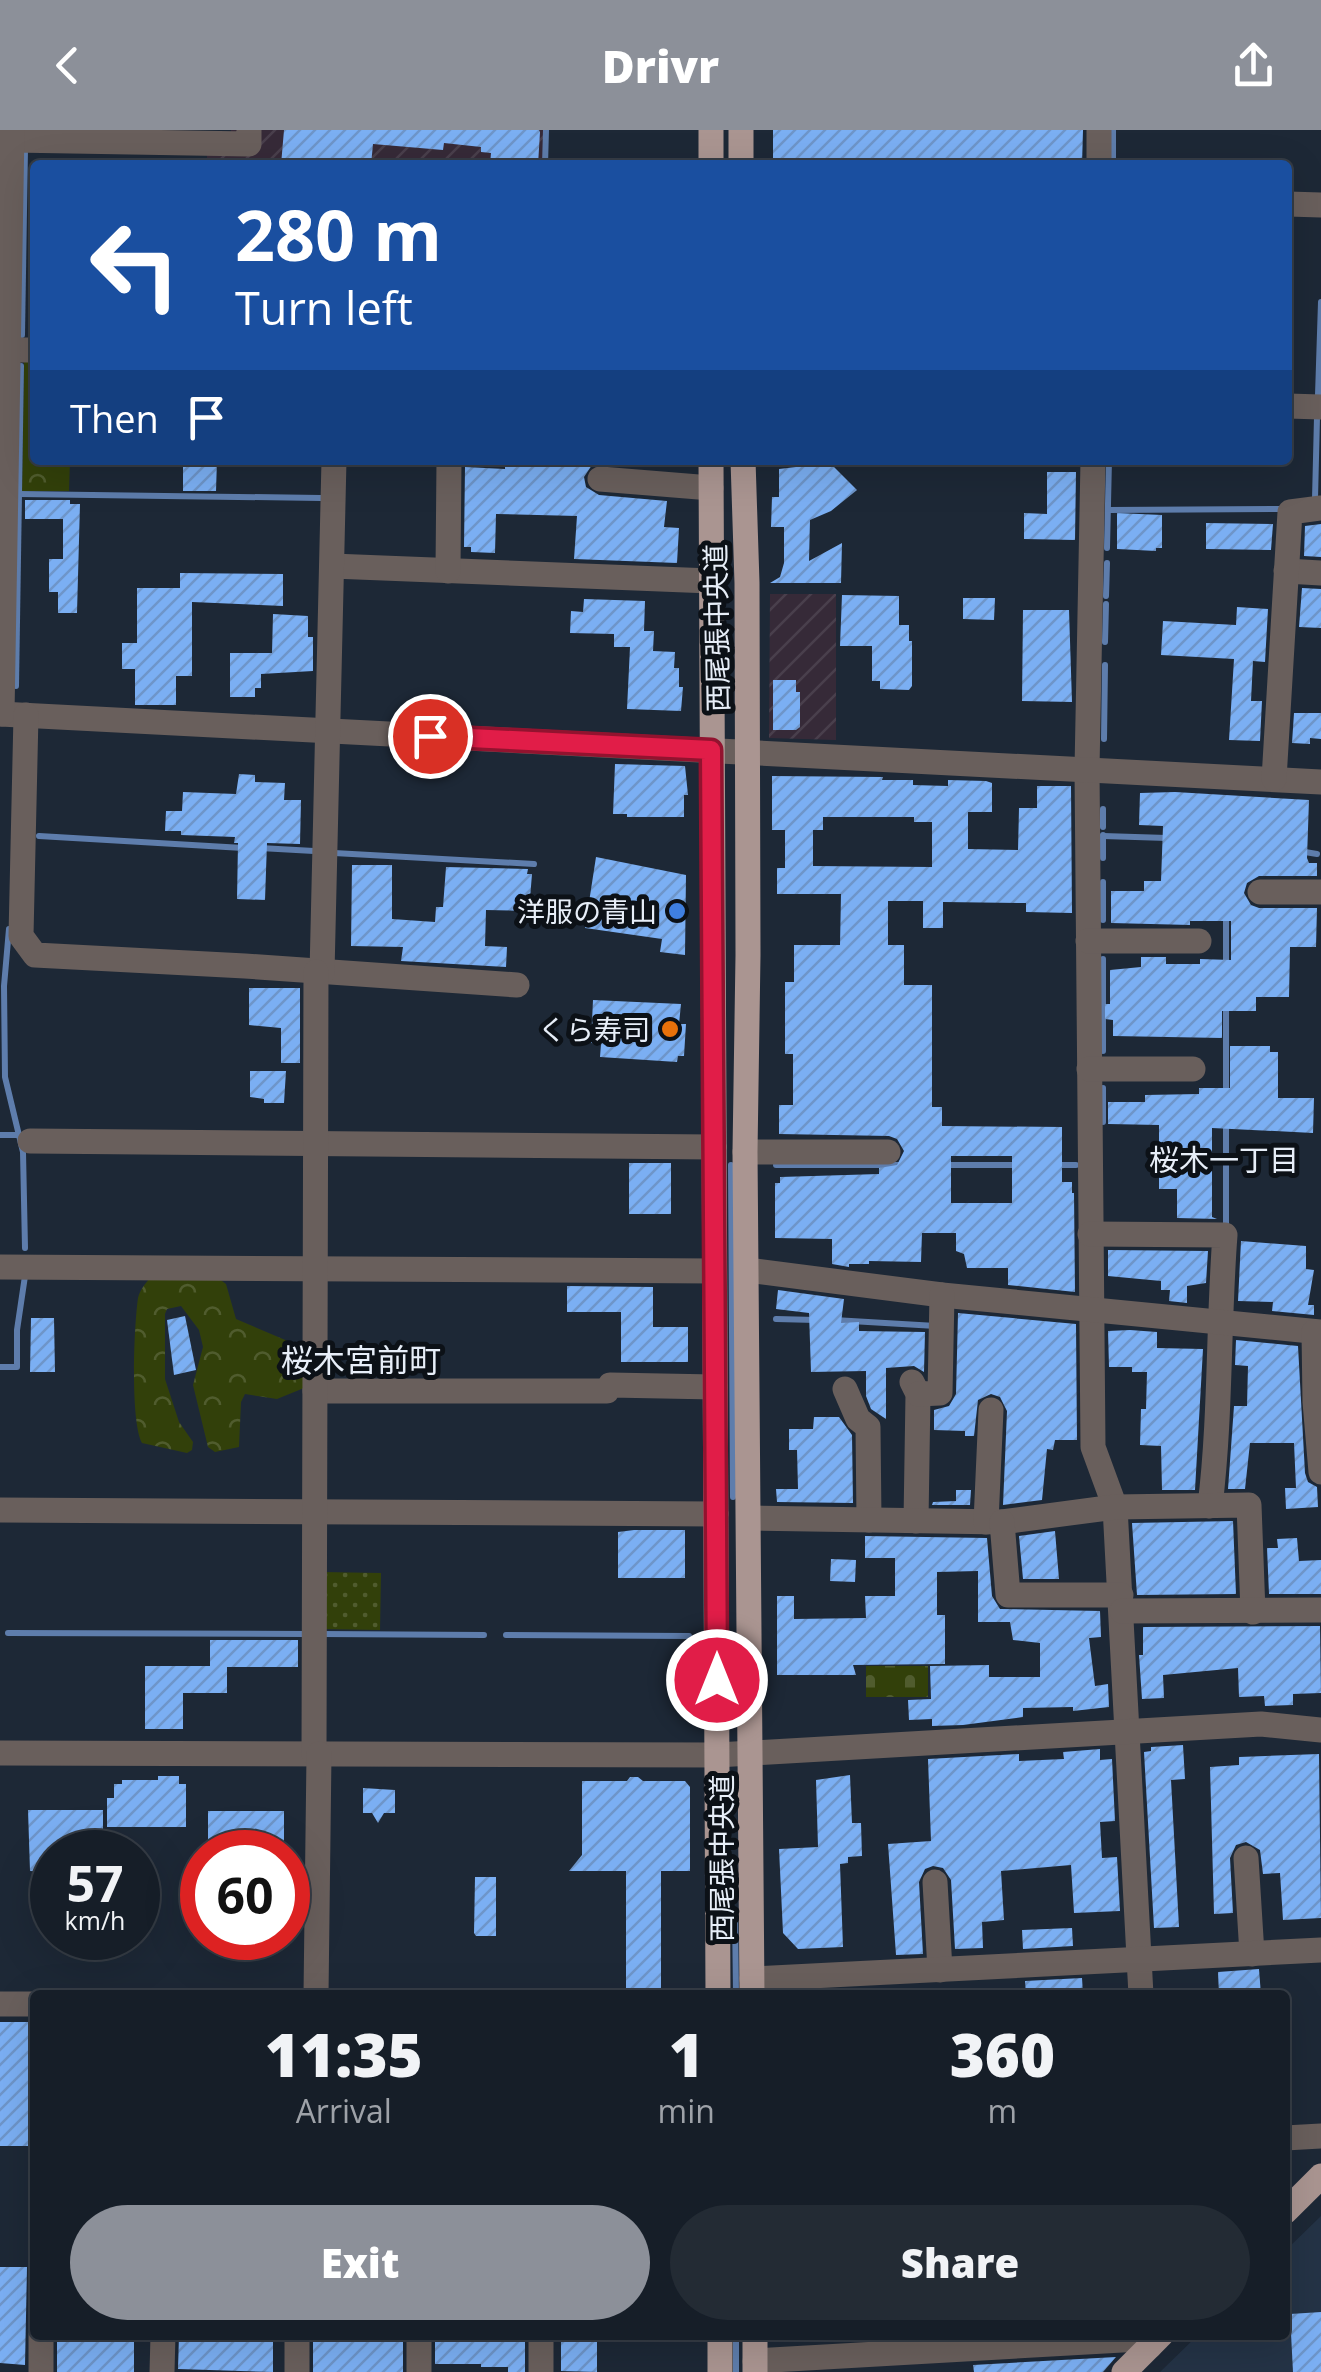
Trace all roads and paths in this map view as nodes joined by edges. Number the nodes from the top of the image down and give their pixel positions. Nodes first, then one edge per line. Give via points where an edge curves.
1 (711, 130) edge
2 (741, 130) edge
3 (1099, 130) edge
4 (12, 135) edge
5 (249, 137) edge
6 (711, 160) edge
7 (741, 160) edge
8 (1098, 160) edge
9 (1292, 204) edge
10 (1321, 205) edge
11 (4, 350) edge
12 (30, 350) edge
13 (1292, 406) edge
14 (1321, 406) edge
15 (334, 465) edge
16 (450, 465) edge
17 (711, 465) edge
18 (744, 465) edge
19 (1093, 465) edge
20 (600, 479) dead end
21 (711, 488) junction
22 (1321, 508) edge
23 (332, 566) junction
24 (448, 571) junction
25 (1286, 571) junction
26 (1321, 573) edge
27 (711, 581) junction
28 (9, 715) edge
29 (330, 731) junction
30 (711, 750) junction
31 (748, 751) junction
32 (1087, 769) junction
33 (1274, 779) junction
34 (1321, 782) edge
35 (1260, 892) dead end
36 (1321, 892) edge
37 (1088, 941) junction
38 (1200, 941) dead end
39 (319, 972) junction
40 (517, 985) dead end
41 (1089, 1069) junction
42 (1193, 1069) dead end
43 (30, 1141) dead end
44 (316, 1144) junction
45 (714, 1147) junction
46 (745, 1152) junction
47 (888, 1152) dead end
48 (1090, 1234) junction
49 (0, 1267) edge
50 (315, 1268) junction
51 (747, 1270) junction
52 (714, 1271) junction
53 (942, 1295) junction
54 (1090, 1310) junction
55 (1218, 1322) junction
56 (1317, 1332) edge
57 (715, 1387) junction
58 (845, 1390) dead end
59 (315, 1391) junction
60 (991, 1410) dead end
61 (1321, 1472) edge
62 (1210, 1506) junction
63 (1115, 1507) junction
64 (0, 1510) edge
65 (314, 1512) junction
66 (716, 1514) junction
67 (750, 1518) junction
68 (870, 1520) junction
69 (916, 1521) junction
70 (994, 1522) junction
71 (1121, 1603) junction
72 (1321, 1610) edge
73 (1254, 1612) junction
74 (1321, 1730) edge
75 (1126, 1732) junction
76 (0, 1753) edge
77 (316, 1754) junction
78 (750, 1754) junction
79 (717, 1756) junction
80 (1246, 1858) dead end
81 (935, 1882) dead end
82 (1321, 1950) edge
83 (1252, 1954) junction
84 (1139, 1960) junction
85 (940, 1970) junction
86 (752, 1987) edge
87 (316, 1990) edge
88 (718, 1990) edge
89 (1141, 1990) edge
90 (0, 2004) edge
91 (30, 2004) edge
92 (1321, 2136) edge
93 (1290, 2138) edge
94 (1321, 2176) edge
95 (1290, 2207) edge
96 (41, 2340) edge
97 (162, 2340) edge
98 (298, 2340) edge
99 (419, 2340) edge
100 (541, 2340) edge
101 (720, 2340) edge
102 (1097, 2340) edge
103 (1156, 2340) edge
104 (755, 2356) edge
105 (41, 2372) edge
106 (162, 2372) edge
107 (298, 2372) edge
108 (418, 2372) edge
109 (541, 2372) edge
110 (720, 2372) edge
111 (1124, 2372) edge

1 - 6 main road
2 - 7 main road
3 - 8 street
4 - 5 street
4 - 11 street
9 - 10 street
11 - 12 street
11 - 28 street
13 - 14 street
15 - 23 street
16 - 24 street
17 - 21 main road, 西尾張中央道
18 - 31 main road, 西尾張中央道
19 - 32 street
20 - 21 street
21 - 27 main road, 西尾張中央道
22 - 25 street via 1290,512
23 - 24 street
23 - 29 street
24 - 27 street
25 - 26 street
25 - 33 street
27 - 30 main road, 西尾張中央道
28 - 29 street
28 - 39 street via 21,936 36,955
29 - 30 street
29 - 39 street
30 - 31 street
30 - 45 main road, 西尾張中央道
31 - 32 street
31 - 46 main road, 西尾張中央道
32 - 33 street
32 - 37 street
33 - 34 street
35 - 36 street
37 - 38 street
37 - 41 street
39 - 40 street
39 - 44 street
41 - 42 street
41 - 48 street
43 - 44 street
44 - 45 street
44 - 50 street
45 - 52 main road, 西尾張中央道
46 - 47 street
46 - 51 main road, 西尾張中央道
48 - 54 street
48 - 55 street via 1224,1235
49 - 50 street
50 - 52 street
50 - 59 street
51 - 53 street
51 - 67 main road, 西尾張中央道
52 - 57 main road, 西尾張中央道
53 - 54 street
53 - 69 street via 940,1393 915,1388
54 - 55 street
54 - 63 street via 1093,1447
55 - 56 street
55 - 62 street via 1219,1434
56 - 61 street
57 - 59 street
57 - 66 main road, 西尾張中央道
58 - 68 street via 868,1428
59 - 65 street
60 - 70 street
62 - 63 street
62 - 73 street via 1250,1505
63 - 70 street
63 - 71 street
64 - 65 street
65 - 66 street
65 - 77 street
66 - 79 main road, 西尾張中央道
67 - 68 street
67 - 78 main road, 西尾張中央道
68 - 69 street
69 - 70 street
70 - 71 street via 1008,1594
71 - 73 street
71 - 75 street
72 - 73 street
74 - 75 street via 1261,1724
75 - 78 street
75 - 84 street
76 - 77 street
77 - 79 street
77 - 87 street
78 - 79 street
78 - 86 main road, 西尾張中央道
79 - 88 main road, 西尾張中央道
80 - 83 street
81 - 85 street
82 - 83 street
83 - 84 street
84 - 85 street
84 - 89 street
85 - 86 street
90 - 91 street
92 - 93 street
94 - 95 main road
96 - 105 street
97 - 106 street
98 - 107 street
99 - 108 street
100 - 109 street
101 - 110 main road
102 - 104 street
103 - 111 main road

